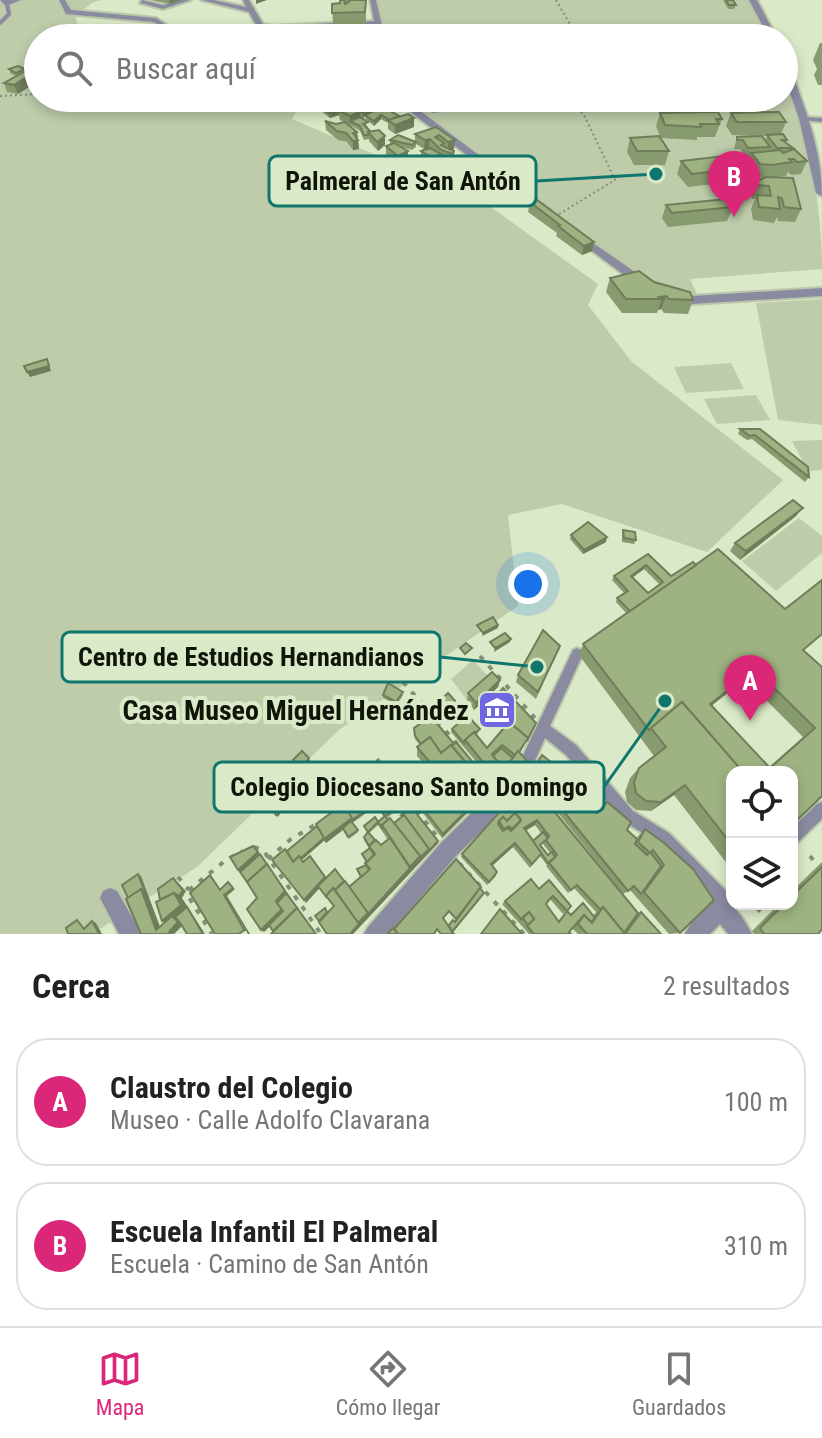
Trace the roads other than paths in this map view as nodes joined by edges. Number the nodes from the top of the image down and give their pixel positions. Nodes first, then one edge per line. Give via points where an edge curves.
1 (18, 0) edge
2 (62, 0) edge
3 (188, 0) edge
4 (204, 0) edge
5 (246, 0) edge
6 (373, 0) edge
7 (753, 0) edge
8 (5, 2) edge
9 (142, 2) dead end
10 (250, 10) junction
11 (0, 23) edge
12 (376, 23) joint
13 (164, 24) edge
14 (259, 24) edge
15 (355, 24) edge
16 (766, 24) edge
17 (798, 102) edge
18 (420, 112) edge
19 (804, 119) junction
20 (822, 120) edge
21 (820, 179) edge
22 (822, 193) edge
23 (555, 217) edge
24 (567, 227) edge
25 (654, 292) edge
26 (822, 292) edge
27 (666, 301) edge
28 (577, 654) dead end
29 (541, 725) junction
30 (519, 778) joint
31 (822, 809) edge
32 (798, 832) edge
33 (110, 898) dead end
34 (726, 903) edge
35 (729, 910) edge
36 (131, 934) edge
37 (375, 934) edge
38 (696, 934) edge
39 (741, 934) edge

1 - 8 street
2 - 13 street via 69,12
3 - 9 street via 163,7
4 - 10 street
5 - 10 street
6 - 12 street
7 - 16 street
8 - 11 lane via 9,14
10 - 14 street
12 - 15 street
17 - 19 street
18 - 23 street
19 - 20 street
19 - 21 street
21 - 22 street
24 - 25 street
26 - 27 street
28 - 29 street
29 - 30 street
29 - 34 street via 571,750 628,816 664,838
30 - 37 street
31 - 32 street
33 - 36 street
34 - 38 street
35 - 39 street

